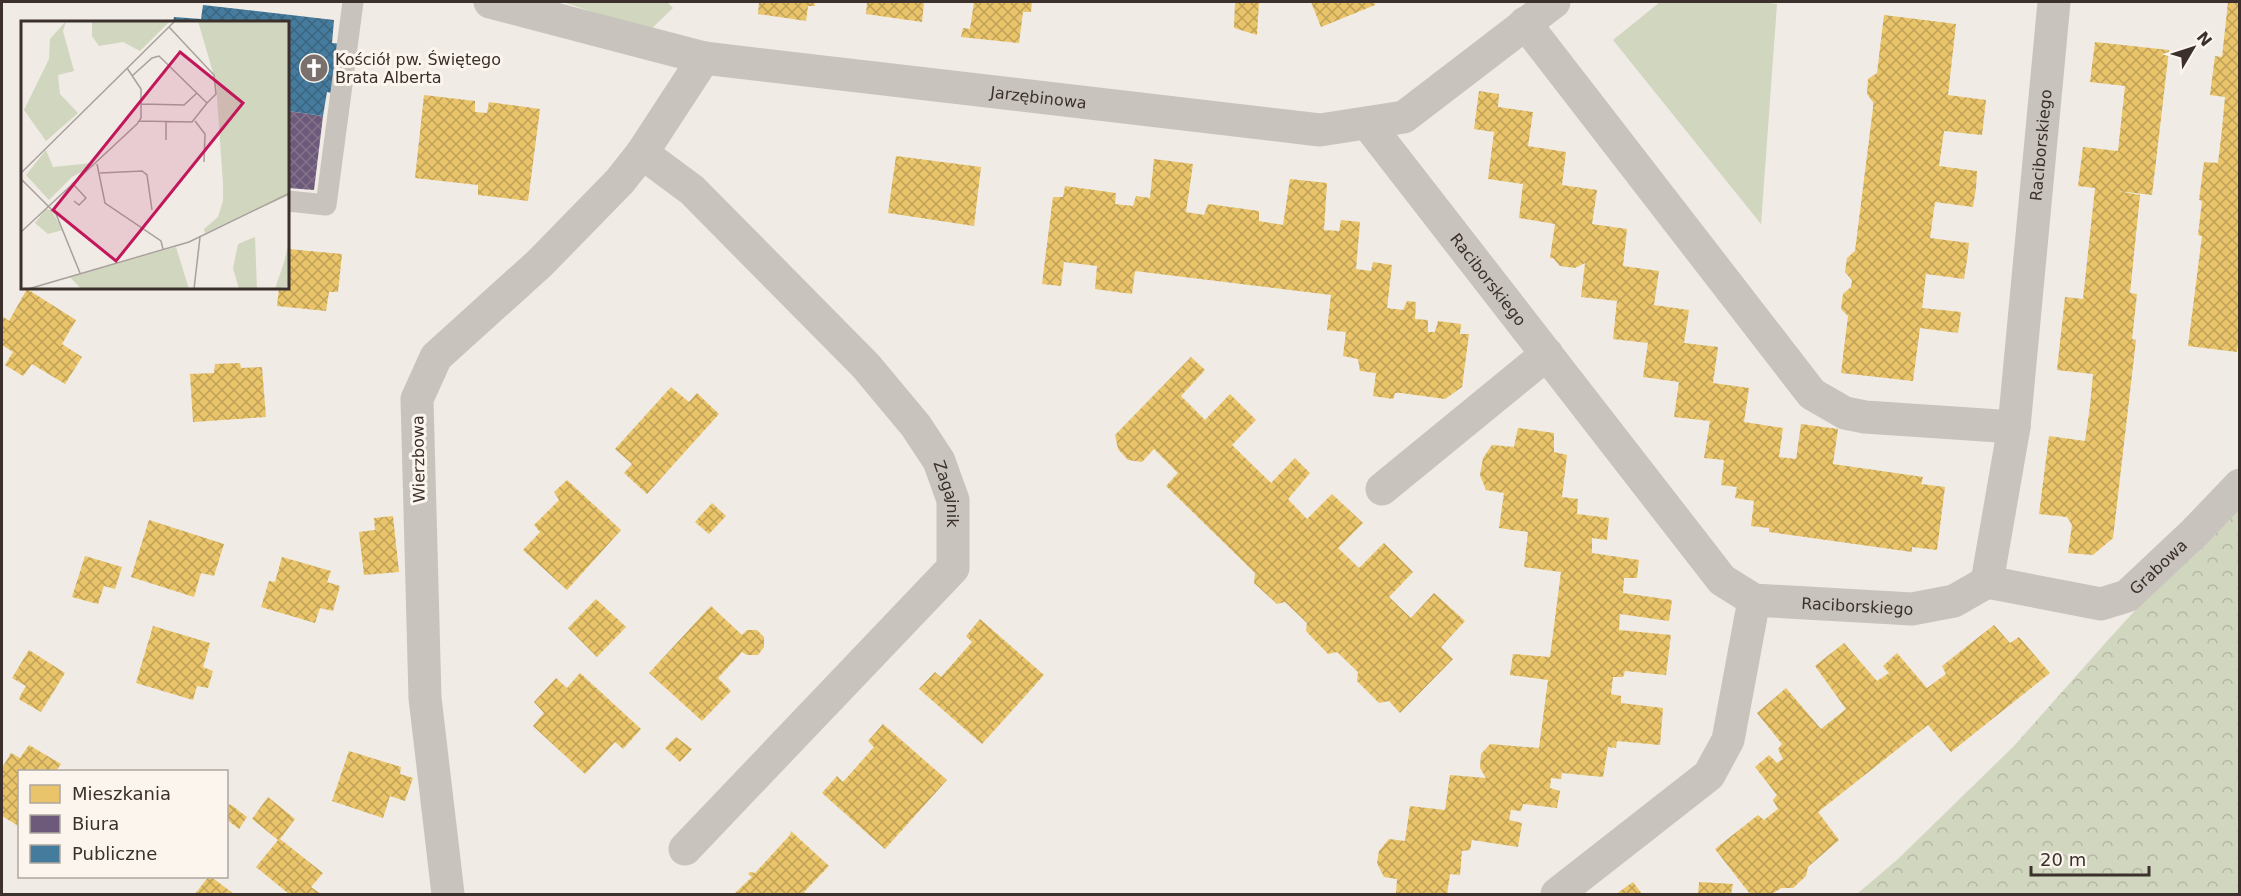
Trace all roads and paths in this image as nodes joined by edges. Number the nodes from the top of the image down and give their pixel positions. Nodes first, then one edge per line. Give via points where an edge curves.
1 (354, 2) edge
2 (490, 2) edge
3 (1554, 2) edge
4 (2054, 2) edge
5 (1525, 23) junction
6 (704, 58) junction
7 (1367, 123) junction
8 (642, 153) junction
9 (290, 201) edge
10 (1547, 354) junction
11 (2014, 427) junction
12 (2240, 485) edge
13 (1382, 489) dead end
14 (1987, 582) junction
15 (1754, 600) junction
16 (685, 849) dead end
17 (447, 894) edge
18 (1557, 894) edge

1 - 9 lane via 326,205
2 - 6 street, Jarzębinowa
3 - 5 street, Jarzębinowa
4 - 11 street, Raciborskiego
5 - 7 street, Jarzębinowa via 1404,117
5 - 11 street via 1812,394 1845,413 1865,417
6 - 7 street, Jarzębinowa via 1320,130
6 - 8 street, Wierzbowa
7 - 10 street, Raciborskiego
8 - 16 street, Zagajnik via 692,190 866,366 916,426 939,461 953,500 953,568
8 - 17 street, Wierzbowa via 540,263 436,357 417,399 425,698
10 - 13 street
10 - 15 street, Raciborskiego via 1722,580
11 - 14 street, Raciborskiego
12 - 14 street, Grabowa via 2127,596 2101,604
14 - 15 street, Raciborskiego via 1954,601 1912,609
15 - 18 street via 1728,740 1709,775

